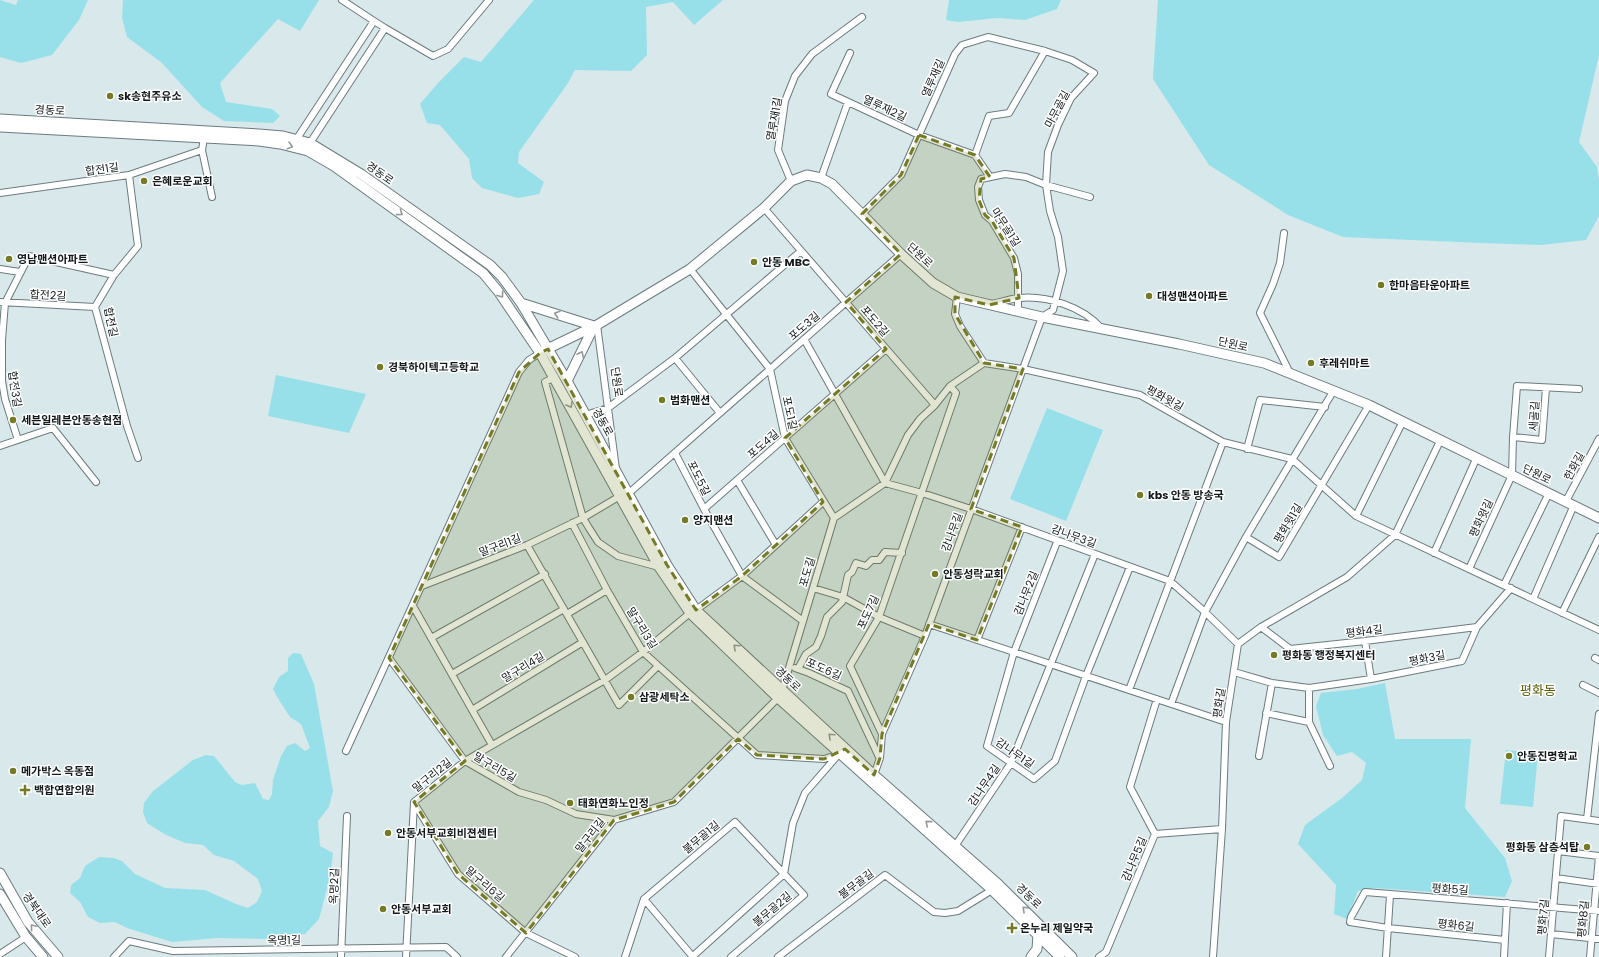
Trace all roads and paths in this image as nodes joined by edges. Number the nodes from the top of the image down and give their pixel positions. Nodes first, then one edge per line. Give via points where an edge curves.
1 (342, 0) edge
2 (489, 0) edge
3 (862, 17) dead end
4 (374, 21) junction
5 (385, 28) junction
6 (1045, 51) junction
7 (850, 53) dead end
8 (1072, 60) joint
9 (848, 102) junction
10 (0, 119) edge
11 (0, 127) edge
12 (919, 135) junction
13 (204, 138) junction
14 (296, 140) junction
15 (310, 143) junction
16 (202, 150) junction
17 (975, 155) junction
18 (129, 175) junction
19 (990, 177) junction
20 (821, 178) junction
21 (791, 181) junction
22 (1046, 185) junction
23 (0, 193) edge
24 (212, 197) dead end
25 (1090, 197) dead end
26 (764, 208) junction
27 (862, 214) junction
28 (1284, 233) dead end
29 (801, 251) junction
30 (901, 254) junction
31 (0, 269) edge
32 (690, 269) junction
33 (20, 272) junction
34 (114, 275) junction
35 (957, 297) junction
36 (1018, 298) junction
37 (2, 302) edge
38 (521, 302) junction
39 (846, 302) junction
40 (1055, 302) junction
41 (989, 305) junction
42 (95, 307) junction
43 (1018, 311) junction
44 (727, 315) junction
45 (1042, 317) junction
46 (596, 326) junction
47 (1101, 328) junction
48 (804, 340) junction
49 (886, 349) junction
50 (544, 351) junction
51 (675, 358) junction
52 (984, 363) junction
53 (770, 369) junction
54 (1023, 369) junction
55 (1290, 373) junction
56 (555, 378) junction
57 (567, 381) junction
58 (950, 386) junction
59 (1546, 388) junction
60 (1578, 389) dead end
61 (1334, 390) junction
62 (835, 394) junction
63 (2, 399) edge
64 (935, 405) junction
65 (1369, 405) junction
66 (1325, 407) junction
67 (608, 408) junction
68 (720, 414) junction
69 (585, 415) junction
70 (1403, 421) junction
71 (1513, 437) junction
72 (785, 438) junction
73 (1441, 439) junction
74 (1599, 439) edge
75 (18, 440) junction
76 (1223, 442) junction
77 (0, 446) edge
78 (1247, 449) junction
79 (675, 453) junction
80 (1477, 457) junction
81 (138, 458) dead end
82 (1292, 459) junction
83 (617, 472) junction
84 (1512, 475) junction
85 (738, 480) junction
86 (96, 482) dead end
87 (885, 483) junction
88 (1321, 486) junction
89 (922, 493) junction
90 (1549, 493) junction
91 (624, 495) junction
92 (823, 502) junction
93 (1570, 503) junction
94 (704, 509) junction
95 (971, 509) junction
96 (1356, 516) junction
97 (583, 518) junction
98 (834, 518) junction
99 (1599, 518) edge
100 (572, 523) junction
101 (1022, 527) junction
102 (1395, 534) junction
103 (1246, 537) junction
104 (1599, 537) edge
105 (1057, 542) junction
106 (527, 545) junction
107 (776, 545) junction
108 (902, 552) junction
109 (1434, 553) junction
110 (1095, 554) junction
111 (659, 567) junction
112 (1130, 567) junction
113 (1469, 569) junction
114 (545, 574) junction
115 (742, 576) junction
116 (1170, 581) junction
117 (1504, 585) junction
118 (422, 586) junction
119 (813, 588) junction
120 (1510, 588) junction
121 (607, 590) junction
122 (843, 597) junction
123 (1533, 599) junction
124 (413, 606) junction
125 (693, 611) junction
126 (566, 612) junction
127 (1204, 612) junction
128 (1562, 613) junction
129 (878, 617) junction
130 (803, 621) junction
131 (929, 624) junction
132 (1260, 627) junction
133 (1477, 627) junction
134 (1598, 627) edge
135 (925, 636) junction
136 (431, 638) junction
137 (978, 640) junction
138 (583, 642) junction
139 (1365, 642) junction
140 (1238, 644) junction
141 (643, 652) junction
142 (1014, 652) junction
143 (389, 658) junction
144 (1050, 664) junction
145 (658, 666) junction
146 (789, 668) junction
147 (798, 669) junction
148 (1234, 672) junction
149 (452, 674) junction
150 (1086, 676) junction
151 (1371, 679) junction
152 (605, 680) junction
153 (1272, 683) junction
154 (1583, 685) dead end
155 (1309, 688) junction
156 (1129, 690) junction
157 (1599, 693) edge
158 (780, 694) junction
159 (1157, 699) junction
160 (1171, 704) junction
161 (472, 710) junction
162 (1266, 713) junction
163 (1599, 714) edge
164 (1226, 722) junction
165 (1309, 722) junction
166 (882, 734) junction
167 (738, 739) junction
168 (492, 745) junction
169 (346, 751) dead end
170 (842, 751) junction
171 (1259, 756) dead end
172 (880, 758) junction
173 (465, 761) junction
174 (1011, 763) junction
175 (1330, 766) dead end
176 (874, 775) junction
177 (414, 802) junction
178 (347, 816) dead end
179 (1587, 819) junction
180 (614, 820) junction
181 (1599, 821) edge
182 (1222, 829) junction
183 (1155, 834) junction
184 (955, 846) junction
185 (1558, 851) junction
186 (1599, 856) edge
187 (0, 873) edge
188 (784, 874) junction
189 (1556, 878) junction
190 (1598, 884) edge
191 (992, 890) junction
192 (0, 894) edge
193 (1390, 895) junction
194 (644, 899) junction
195 (1508, 903) junction
196 (1554, 906) junction
197 (1596, 911) edge
198 (1388, 928) junction
199 (526, 933) junction
200 (1038, 934) junction
201 (1551, 934) junction
202 (26, 936) junction
203 (1591, 938) junction
204 (1599, 939) edge
205 (1505, 940) junction
206 (406, 948) junction
207 (342, 949) junction
208 (173, 951) junction
209 (0, 954) edge
210 (572, 956) edge
211 (43, 957) edge
212 (58, 957) edge
213 (114, 957) edge
214 (179, 957) edge
215 (342, 957) edge
216 (406, 957) edge
217 (457, 957) edge
218 (506, 957) edge
219 (625, 957) edge
220 (692, 957) edge
221 (731, 957) edge
222 (778, 957) edge
223 (1031, 957) edge
224 (1060, 957) edge
225 (1072, 957) edge
226 (1100, 957) edge
227 (1213, 957) edge
228 (1386, 957) edge
229 (1504, 957) edge
230 (1549, 957) edge
231 (1590, 957) edge

1 - 4 street
2 - 5 street via 448,49 433,56
3 - 21 street, 열루재1길 via 812,54 795,76 785,101 778,150
4 - 5 street
4 - 14 street
5 - 15 street
6 - 8 street, 열루재길
6 - 12 street, 열루재길 via 988,37 962,45 955,54
6 - 17 street via 1009,113 989,116
7 - 9 street, 열루재2길 via 830,94
8 - 22 street, 마무골길 via 1094,73 1072,98 1058,125 1048,152
9 - 12 street, 열루재2길
9 - 20 street
10 - 14 street, 경동로 via 259,134
11 - 13 street, 경동로
12 - 17 street, 열루재2길
12 - 27 street, 열루재길 via 901,175
13 - 16 street
13 -> 50 street, 경동로 via 280,144 308,151 334,166 483,273
14 - 15 street, 경동로
15 - 38 street, 경동로 via 361,174 480,257 502,277
16 - 18 street, 합전1길
16 - 24 street
17 - 19 street
18 - 23 street, 합전1길
18 - 34 street, 합전길 via 138,246
19 - 22 street via 1005,174
19 - 36 street, 마무골1길 via 981,179 978,187 979,200 985,215 992,221 1014,258 1018,274
20 - 21 street via 807,176
20 - 27 street, 단원로 via 832,184
21 - 26 street
22 - 25 street
22 - 40 street, 마무골길 via 1063,271
26 - 29 street, 포도2길
26 - 32 street
27 - 30 street, 단원로
28 - 55 street via 1280,263 1260,313
29 - 39 street, 포도2길
29 - 44 street
30 - 35 street, 단원로 via 933,283
30 - 39 street, 포도3길
31 - 33 street
32 - 44 street, 포도1길
32 - 46 street
33 - 34 street, 합전3길 via 29,256
33 - 37 street, 합전3길
34 - 42 street, 합전길
35 - 41 street, 단원로
35 - 52 street via 955,314
36 - 40 street
36 - 41 street
36 - 43 street, 마무골1길
37 - 42 street, 합전2길
37 - 63 street, 합전3길
46 -> 38 street
38 - 50 street, 경동로
39 - 48 street, 포도3길
39 - 49 street, 포도2길
40 - 45 street, 마무골길 via 1053,310
40 - 47 street via 1071,306 1086,314
41 - 43 street, 단원로
42 - 81 street, 합전길
43 - 45 street, 단원로
44 - 51 street
44 - 53 street, 포도1길
45 - 47 street, 단원로
45 - 54 street, 감나무길
46 - 50 street
57 -> 46 street
46 - 67 street, 단원로
47 - 55 street, 단원로 via 1264,363
48 - 53 street, 포도3길
48 - 62 street
49 - 62 street, 포도4길
49 - 64 street, 포도2길
50 - 56 street, 경동로
50 - 57 street, 경동로
50 - 118 street via 529,360 519,372
51 - 67 street, 단원로
51 - 68 street
52 - 54 street
52 - 58 street
53 - 68 street, 포도3길
53 - 72 street, 포도1길
54 - 76 street, 평화윗길 via 1140,395
54 - 95 street, 감나무길
55 - 61 street, 단원로
56 -> 91 street, 경동로
56 - 97 street via 545,382
57 - 69 street, 경동로
58 - 64 street
58 - 89 street, 포도7길 via 956,393
59 - 60 street, 새골길
59 - 71 street, 새골길 via 1517,386
59 - 71 street, 새골길 via 1542,440
61 - 65 street, 단원로
61 - 66 street
62 - 72 street, 포도4길
62 - 87 street
63 - 75 street, 합전3길
64 - 87 street via 908,435
65 - 70 street, 단원로
65 - 88 street
66 - 78 street via 1260,400
66 - 82 street
67 - 69 street
67 - 83 street
68 - 79 street, 포도3길
69 - 83 street, 경동로
70 - 73 street, 단원로
70 - 96 street
71 - 84 street, 새골길
72 - 85 street, 포도4길
72 - 92 street, 포도1길
73 - 80 street, 단원로
73 - 102 street
74 - 93 street, 한화길
75 - 77 street
75 - 86 street via 53,428
76 - 78 street, 평화윗길
76 - 116 street
78 - 82 street, 평화윗길
79 - 91 street, 포도3길
79 - 94 street, 포도5길
80 - 84 street, 단원로
80 - 109 street
82 - 88 street
82 - 103 street
83 - 91 street, 경동로
84 - 90 street, 단원로
84 - 113 street, 평화윗길
85 - 94 street, 포도4길
85 - 107 street
87 - 89 street
87 - 98 street
88 - 96 street
88 - 103 street, 평화윗1길 via 1279,557
89 - 95 street
89 - 108 street, 포도7길
90 - 93 street, 단원로
90 - 117 street
91 - 97 street, 말구리1길
91 - 111 street, 경동로
91 - 125 street, 경동로
92 - 98 street, 포도1길
92 - 107 street
93 - 99 street, 단원로
93 - 123 street
94 - 115 street, 포도5길
95 - 101 street, 감나무3길
95 - 131 street, 감나무길
96 - 102 street
97 - 100 street, 말구리1길
97 - 111 street via 598,542 618,556
98 - 119 street, 포도길
100 - 106 street, 말구리1길
100 - 121 street, 말구리3길
101 - 105 street, 감나무3길
101 - 137 street
102 - 109 street
102 - 132 street via 1347,577
103 - 127 street
104 - 128 street
105 - 110 street, 감나무3길
105 - 142 street, 감나무2길
106 - 114 street
106 - 118 street, 말구리1길
107 - 115 street
108 - 122 street, 포도6길 via 885,552 879,560 872,560 866,566 856,563 848,575
108 - 129 street, 포도7길
109 - 113 street
110 - 112 street, 감나무3길
110 - 144 street
111 - 125 street, 경동로
112 - 116 street, 감나무3길
112 - 150 street
113 - 117 street
114 - 126 street
114 - 136 street
115 - 125 street, 말구리2길
115 - 130 street, 포도5길
116 - 127 street, 감나무3길
116 - 156 street
117 - 120 street
118 - 124 street
119 - 122 street
119 - 130 street, 포도길
120 - 123 street
120 - 133 street, 평화3길
121 - 126 street
121 - 141 street, 말구리3길
122 - 129 street
122 - 147 street, 포도6길 via 842,602 827,617 816,647 806,654
123 - 128 street
124 - 136 street
124 - 143 street
125 - 141 street, 말구리2길
125 - 158 street, 경동로
126 - 138 street
126 - 149 street
127 - 140 street, 감나무3길
127 - 160 street
128 - 134 street
129 - 135 street
129 - 166 street, 포도7길 via 850,666
130 - 146 street, 포도길
131 - 135 street, 감나무길
131 - 137 street
132 - 139 street, 평화4길 via 1290,649
132 - 140 street
133 - 139 street, 평화4길
133 - 151 street, 평화3길 via 1462,662
135 - 166 street, 감나무길
136 - 149 street
137 - 142 street
138 - 152 street
138 - 161 street, 말구리4길
139 - 151 street
140 - 148 street, 평화길
141 - 145 street, 말구리3길
141 - 152 street, 말구리2길
142 - 144 street
142 - 174 street, 감나무1길 via 987,746
143 - 169 street
143 - 173 street, 말구리5길
144 - 150 street
144 - 174 street, 감나무4길
145 - 152 street via 619,705
145 - 167 street, 말구리3길
146 - 147 street
146 - 158 street, 포도길
147 - 172 street, 포도6길 via 848,690
148 - 153 street, 평화3길
148 - 164 street, 평화길
149 - 161 street
150 - 156 street
150 - 174 street, 감나무1길 via 1056,761 1034,779
151 - 155 street, 평화3길
152 - 168 street, 말구리2길
153 - 155 street, 평화3길
153 - 162 street
154 - 157 street
155 - 165 street
156 - 159 street
158 - 167 street, 말구리길
158 - 170 street, 경동로
159 - 160 street
159 - 183 street, 감나무5길 via 1130,787
160 - 164 street
161 - 168 street
162 - 165 street
162 - 171 street
163 - 179 street
164 - 182 street, 평화길
165 - 175 street
166 - 172 street, 감나무길
167 - 170 street, 말구리3길 via 757,755 824,759
167 - 180 street, 말구리길 via 674,802
168 - 173 street, 말구리2길
170 - 176 street, 경동로
170 - 188 street via 805,794 793,823
170 - 191 street, 경동로
172 - 176 street, 감나무길
173 - 177 street, 말구리2길
173 - 180 street, 말구리5길 via 519,792 546,800 576,814
174 - 184 street, 감나무4길
184 -> 176 street, 경동로
177 - 199 street, 말구리6길 via 458,874
177 - 206 street, 말구리2길
178 - 207 street, 옥명2길
179 - 181 street, 평화7길
179 - 185 street, 평화7길 via 1561,816
180 - 199 street, 말구리길
182 - 183 street
182 - 227 street, 평화길
183 - 226 street, 감나무5길 via 1106,952
225 -> 184 street, 경동로 via 998,884
185 - 186 street
185 - 189 street, 평화7길
186 - 190 street, 평화8길
212 -> 187 street, 경북대로 via 28,922
188 - 194 street, 불무골1길 via 735,822
188 - 220 street
188 - 221 street, 불무골2길 via 804,895
189 - 190 street
189 - 196 street, 평화7길
190 - 197 street, 평화8길
191 - 200 street, 경동로
191 - 222 street, 불무골길 via 958,911 934,912 885,874
192 - 202 street, 경북대로
193 - 195 street, 평화5길
193 - 198 street
193 - 198 street, 평화5길 via 1365,892 1350,922
194 - 219 street
194 - 220 street
195 - 196 street, 평화5길
195 - 205 street
196 - 197 street, 평화5길
196 - 201 street, 평화7길
197 - 203 street, 평화8길
198 - 205 street, 평화6길
198 - 228 street
199 - 210 street
199 - 218 street, 말구리길
200 - 223 street via 1037,949
200 - 224 street, 경동로
201 - 203 street
201 - 230 street, 평화7길
202 - 209 street
202 - 211 street, 경북대로
203 - 204 street
203 - 231 street, 평화8길
205 - 229 street
206 - 207 street, 옥명1길
206 - 216 street, 말구리2길
206 - 217 street, 옥명1길 via 446,947
207 - 208 street, 옥명1길
207 - 215 street, 옥명2길
208 - 213 street, 옥명1길 via 130,941
208 - 214 street

